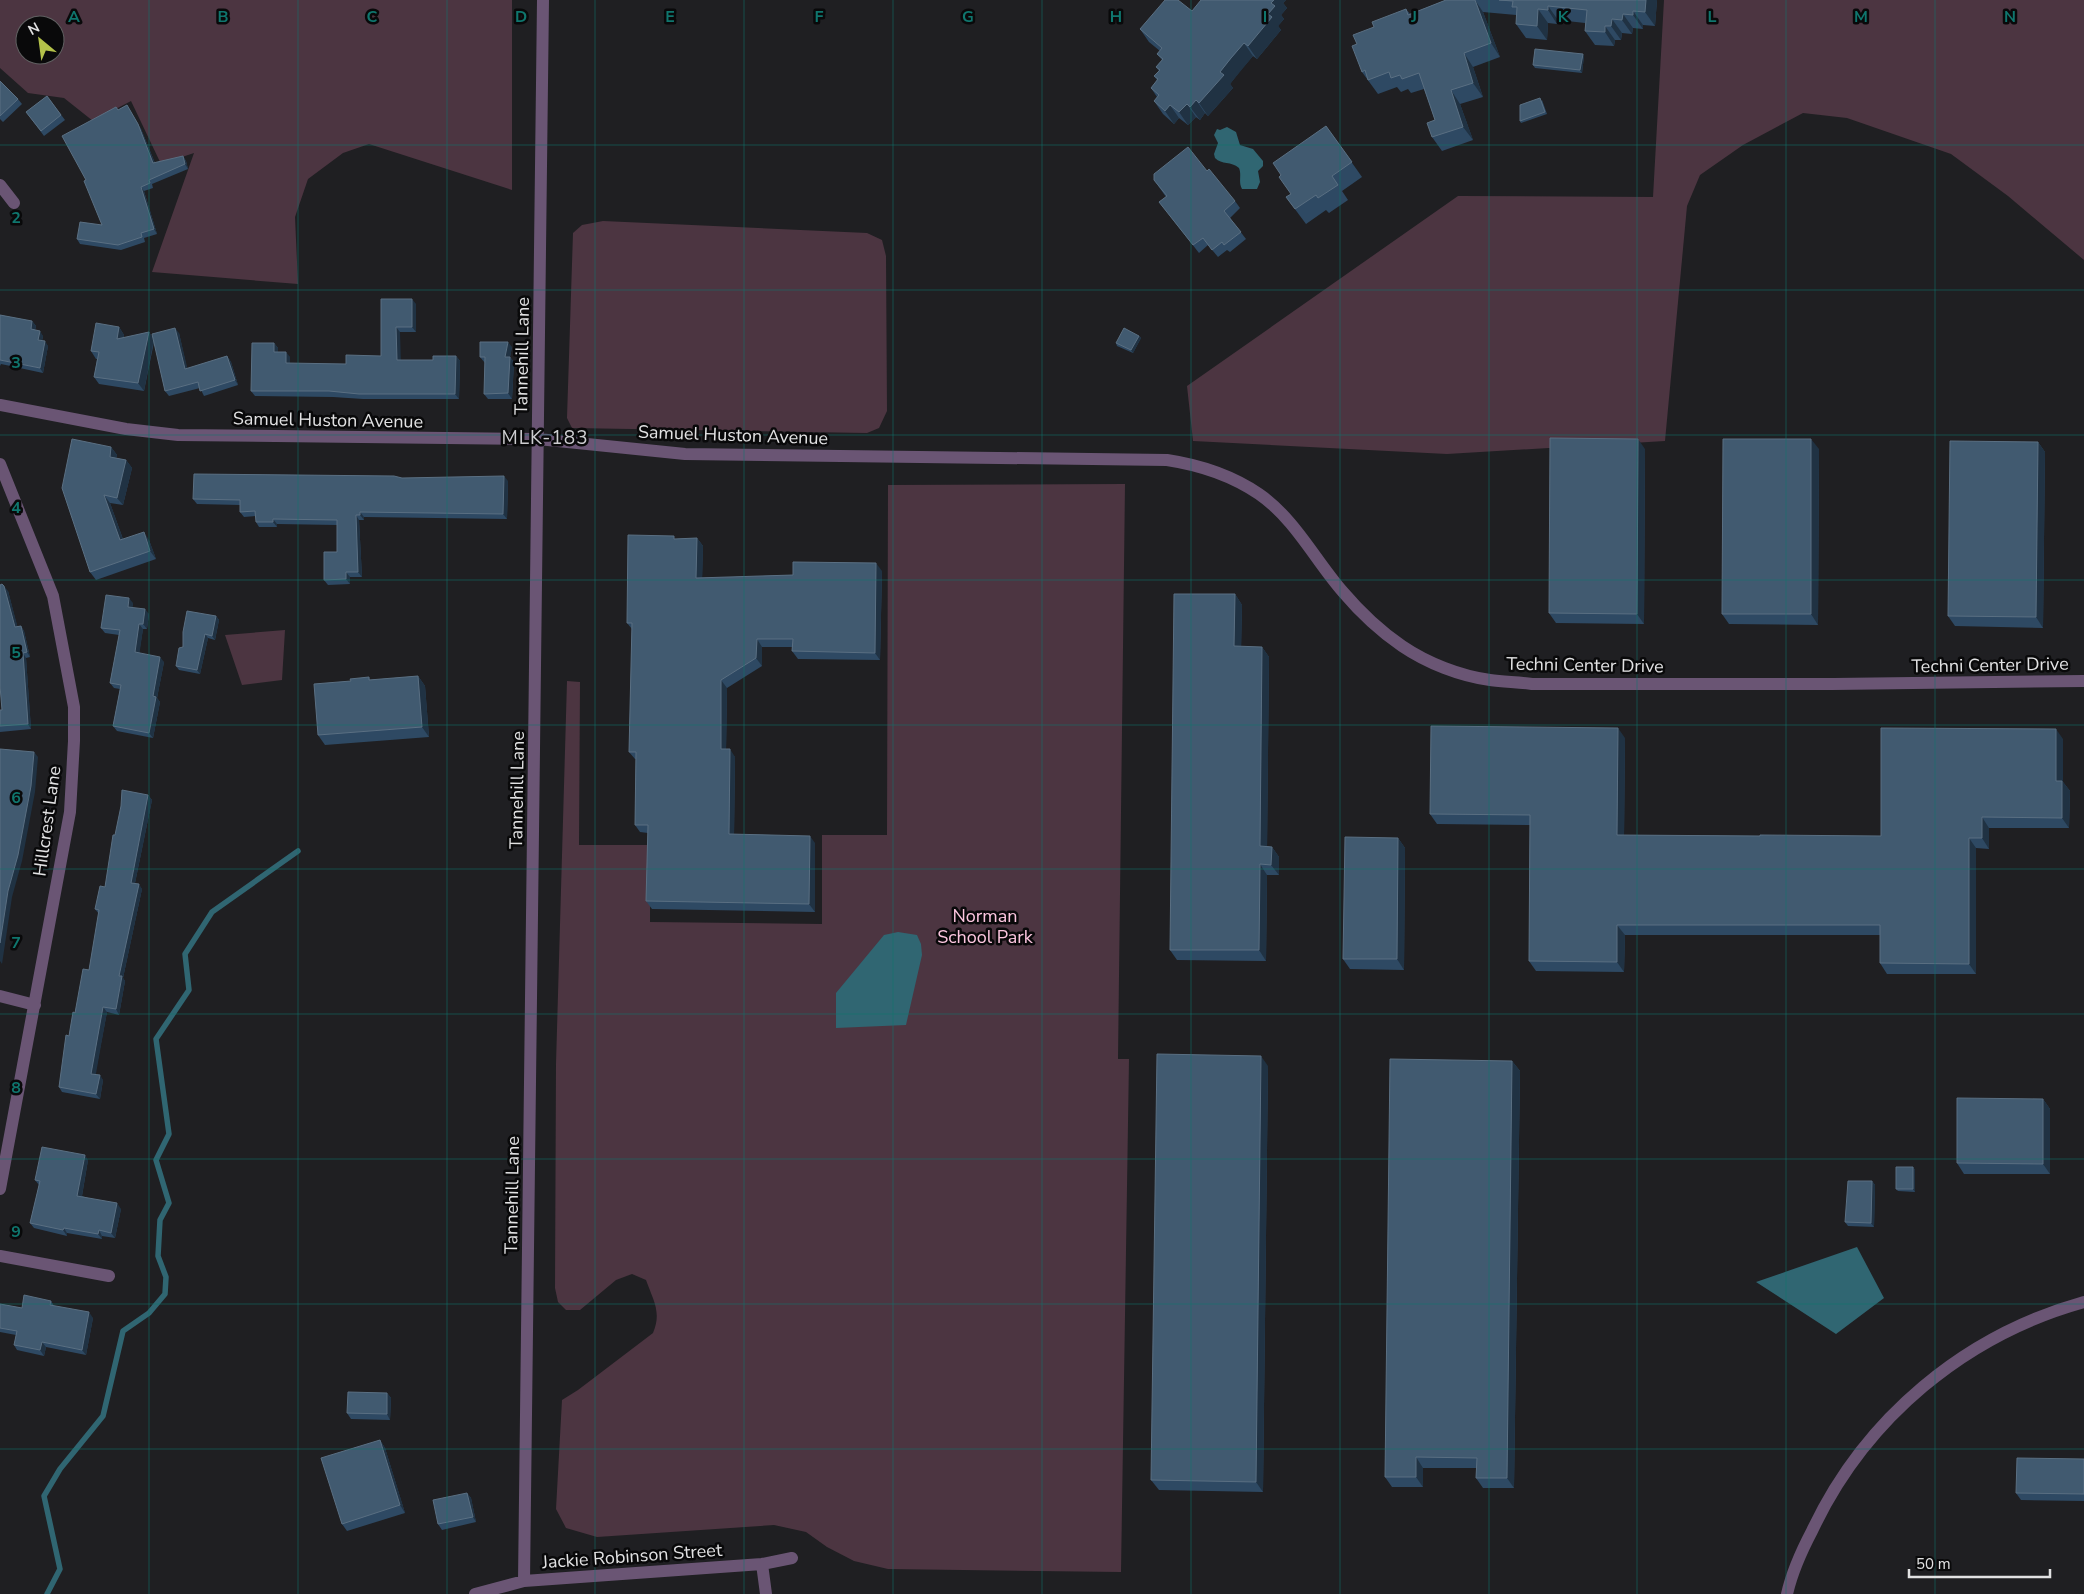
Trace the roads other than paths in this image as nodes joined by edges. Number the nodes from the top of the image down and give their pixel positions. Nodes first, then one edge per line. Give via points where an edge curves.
1 (543, 0) edge
2 (0, 185) edge
3 (14, 203) dead end
4 (0, 405) edge
5 (538, 440) junction
6 (1167, 460) joint
7 (0, 464) edge
8 (2084, 681) edge
9 (0, 996) edge
10 (35, 1005) junction
11 (0, 1190) edge
12 (0, 1256) edge
13 (109, 1276) dead end
14 (2084, 1302) edge
15 (792, 1558) dead end
16 (762, 1564) junction
17 (524, 1581) junction
18 (475, 1594) edge
19 (766, 1594) edge
20 (1787, 1594) edge

1 - 5 street, Tannehill Lane
2 - 3 street
4 - 5 street, Samuel Huston Avenue via 126,429 178,435
5 - 6 street, Samuel Huston Avenue via 685,454
5 - 17 street, Tannehill Lane
6 - 8 street, Techni Center Drive via 1206,468 1260,494 1285,517 1343,592 1382,631 1436,664 1465,674 1532,684
7 - 10 street, Hillcrest Lane via 53,596 74,707 70,812
9 - 10 street
10 - 11 street, Hillcrest Lane
12 - 13 street
14 - 20 street via 2039,1316 1967,1352 1902,1404 1857,1454 1827,1499 1803,1548
15 - 16 street, Jackie Robinson Street
16 - 17 street, Jackie Robinson Street
16 - 19 street
17 - 18 street, Jackie Robinson Street

